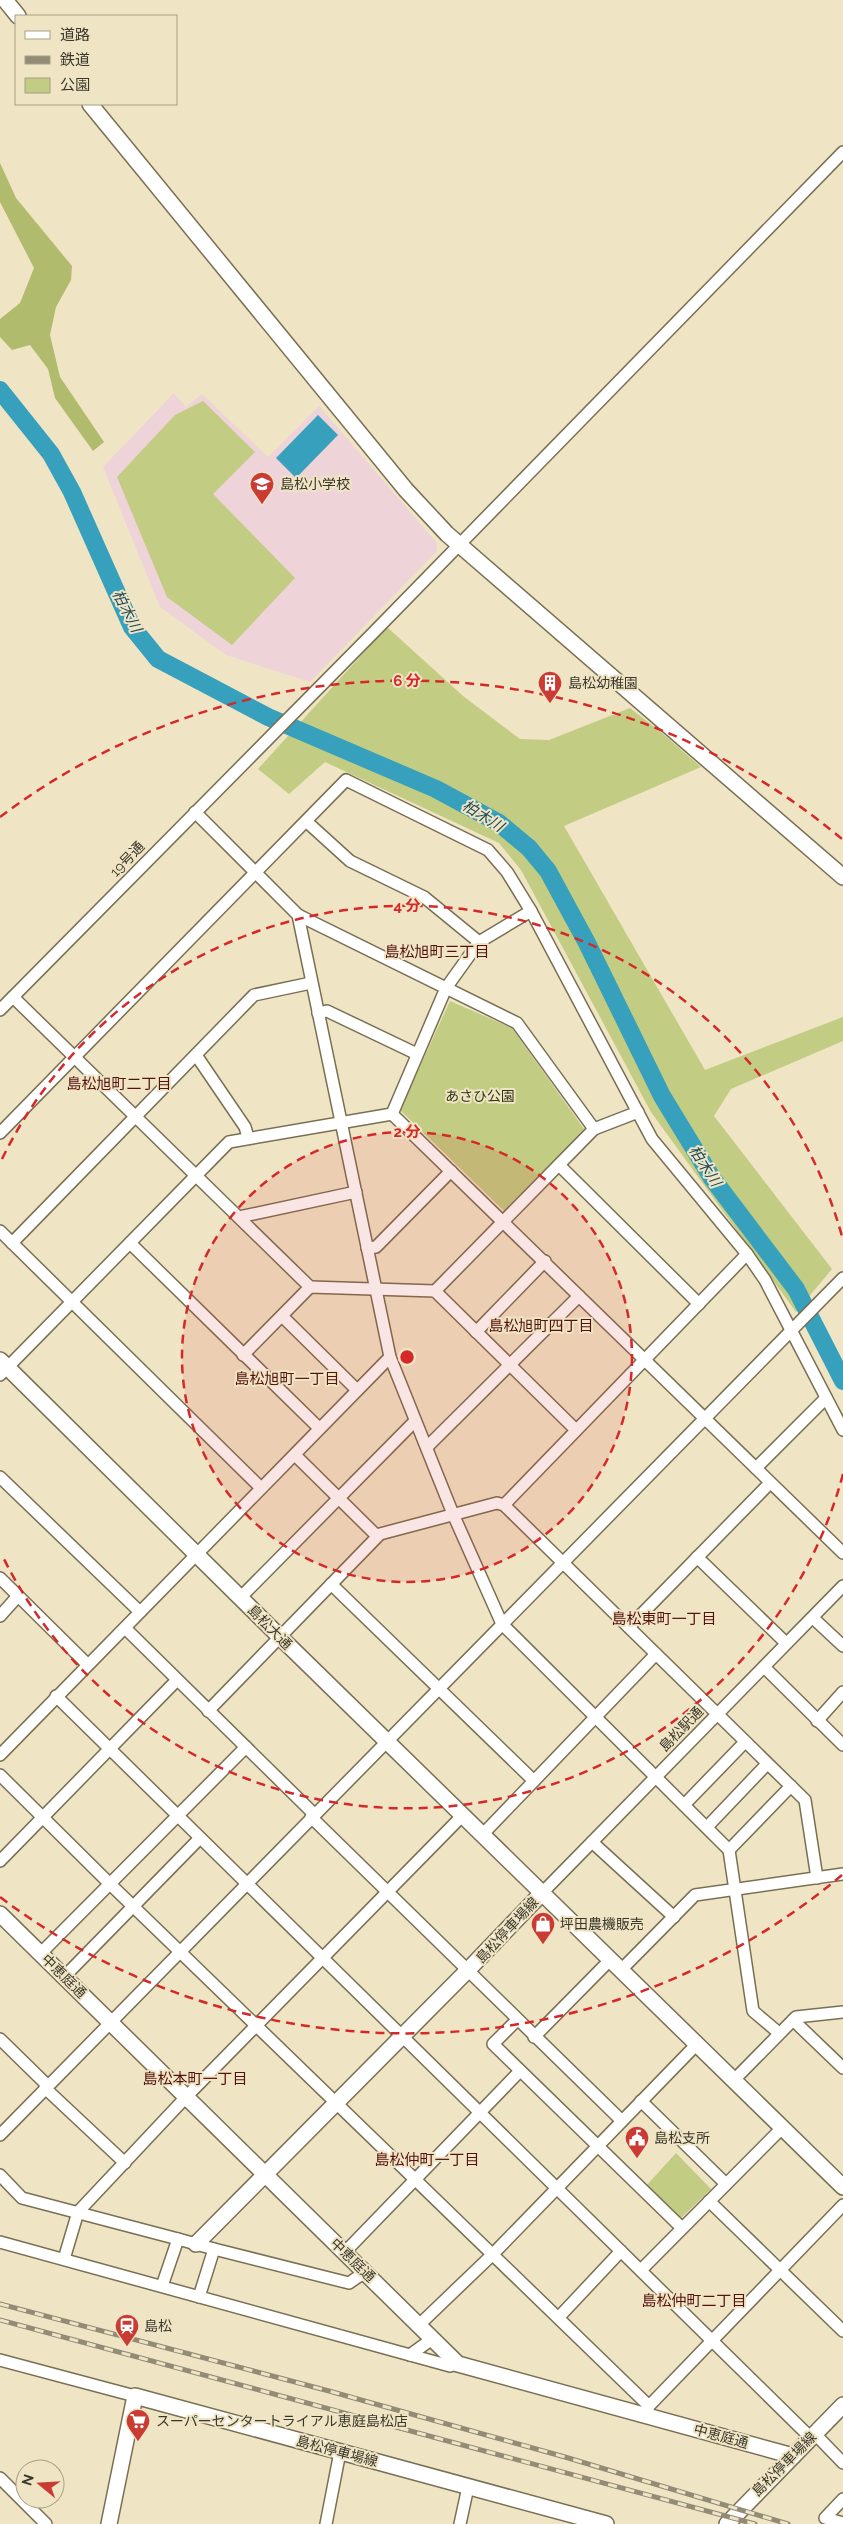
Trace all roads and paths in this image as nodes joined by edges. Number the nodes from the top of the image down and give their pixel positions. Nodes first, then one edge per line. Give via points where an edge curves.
1 (5, 0) edge
2 (17, 15) edge
3 (91, 105) edge
4 (843, 152) edge
5 (458, 544) junction
6 (195, 812) junction
7 (307, 822) junction
8 (256, 872) junction
9 (843, 877) edge
10 (531, 911) junction
11 (298, 915) junction
12 (479, 942) junction
13 (311, 983) junction
14 (446, 988) junction
15 (13, 997) junction
16 (0, 1010) edge
17 (318, 1013) junction
18 (417, 1054) junction
19 (196, 1055) junction
20 (75, 1057) junction
21 (638, 1112) junction
22 (392, 1114) junction
23 (136, 1116) junction
24 (342, 1122) junction
25 (594, 1129) junction
26 (0, 1133) edge
27 (248, 1137) junction
28 (559, 1165) junction
29 (451, 1171) junction
30 (196, 1175) junction
31 (356, 1192) junction
32 (239, 1217) junction
33 (504, 1222) junction
34 (0, 1231) edge
35 (12, 1242) junction
36 (130, 1243) junction
37 (367, 1248) junction
38 (747, 1254) junction
39 (545, 1261) junction
40 (843, 1278) edge
41 (310, 1287) junction
42 (375, 1290) junction
43 (435, 1291) junction
44 (579, 1296) junction
45 (72, 1301) junction
46 (699, 1304) junction
47 (282, 1316) junction
48 (792, 1329) junction
49 (476, 1332) junction
50 (243, 1355) junction
51 (390, 1357) junction
52 (645, 1360) junction
53 (510, 1365) junction
54 (2, 1367) edge
55 (357, 1390) junction
56 (826, 1398) junction
57 (704, 1419) junction
58 (415, 1421) junction
59 (320, 1428) junction
60 (576, 1430) junction
61 (843, 1430) edge
62 (427, 1447) junction
63 (294, 1455) junction
64 (756, 1468) junction
65 (0, 1477) edge
66 (770, 1483) junction
67 (260, 1487) junction
68 (338, 1497) junction
69 (504, 1505) junction
70 (454, 1514) junction
71 (377, 1536) junction
72 (843, 1553) edge
73 (197, 1556) junction
74 (697, 1557) junction
75 (563, 1564) junction
76 (0, 1578) edge
77 (331, 1584) junction
78 (843, 1586) edge
79 (18, 1596) junction
80 (241, 1598) junction
81 (140, 1612) junction
82 (0, 1616) edge
83 (813, 1618) junction
84 (502, 1624) junction
85 (629, 1627) junction
86 (125, 1628) junction
87 (280, 1637) junction
88 (786, 1643) junction
89 (843, 1646) edge
90 (656, 1654) junction
91 (87, 1664) junction
92 (764, 1667) junction
93 (178, 1680) junction
94 (437, 1688) junction
95 (843, 1692) edge
96 (56, 1696) junction
97 (208, 1711) junction
98 (717, 1714) junction
99 (596, 1717) junction
100 (817, 1721) junction
101 (386, 1740) junction
102 (745, 1742) junction
103 (843, 1745) edge
104 (246, 1747) junction
105 (109, 1748) junction
106 (0, 1755) edge
107 (767, 1764) junction
108 (0, 1775) edge
109 (655, 1776) junction
110 (534, 1782) junction
111 (791, 1786) junction
112 (684, 1805) junction
113 (463, 1814) junction
114 (312, 1815) junction
115 (177, 1816) junction
116 (42, 1818) junction
117 (707, 1827) junction
118 (483, 1834) junction
119 (200, 1838) junction
120 (592, 1842) junction
121 (729, 1850) junction
122 (0, 1861) edge
123 (843, 1874) edge
124 (817, 1878) junction
125 (245, 1883) junction
126 (110, 1884) junction
127 (735, 1888) junction
128 (387, 1891) junction
129 (542, 1893) junction
130 (133, 1907) junction
131 (0, 1914) edge
132 (674, 1917) junction
133 (180, 1952) junction
134 (40, 1953) junction
135 (323, 1958) junction
136 (615, 1966) junction
137 (467, 1971) junction
138 (64, 1976) junction
139 (843, 2012) edge
140 (517, 2020) junction
141 (793, 2020) junction
142 (110, 2022) junction
143 (257, 2026) junction
144 (779, 2033) junction
145 (534, 2036) junction
146 (401, 2037) junction
147 (0, 2039) edge
148 (696, 2045) junction
149 (843, 2068) edge
150 (520, 2071) junction
151 (734, 2080) junction
152 (46, 2087) junction
153 (188, 2096) junction
154 (641, 2101) junction
155 (337, 2102) junction
156 (480, 2113) junction
157 (622, 2121) junction
158 (782, 2128) junction
159 (0, 2134) edge
160 (597, 2145) junction
161 (125, 2163) junction
162 (265, 2174) junction
163 (0, 2175) edge
164 (416, 2180) junction
165 (726, 2184) junction
166 (843, 2187) edge
167 (556, 2188) junction
168 (709, 2202) junction
169 (843, 2205) edge
170 (78, 2212) junction
171 (682, 2228) junction
172 (178, 2239) junction
173 (0, 2242) edge
174 (196, 2244) junction
175 (214, 2249) junction
176 (345, 2252) junction
177 (621, 2252) junction
178 (493, 2254) junction
179 (64, 2259) junction
180 (641, 2270) junction
181 (780, 2271) junction
182 (365, 2272) junction
183 (162, 2286) junction
184 (199, 2297) junction
185 (559, 2317) junction
186 (420, 2325) junction
187 (843, 2331) edge
188 (432, 2339) junction
189 (713, 2340) junction
190 (410, 2355) junction
191 (0, 2360) edge
192 (458, 2364) junction
193 (135, 2396) junction
194 (843, 2405) edge
195 (647, 2411) junction
196 (813, 2435) junction
197 (340, 2452) junction
198 (793, 2456) junction
199 (843, 2463) edge
200 (0, 2478) edge
201 (468, 2486) junction
202 (843, 2499) edge
203 (843, 2523) edge
204 (46, 2524) edge
205 (110, 2524) edge
206 (326, 2524) edge
207 (460, 2524) edge
208 (606, 2524) edge
209 (727, 2524) edge

1 - 2 street
3 - 5 street via 406,490
4 - 5 street, 19号通
5 - 6 street, 19号通
5 - 9 street
6 - 8 street
6 - 15 street, 19号通
7 - 8 street
7 - 10 street via 346,780 488,850 507,872
7 - 12 street via 350,861 424,897
8 - 11 street
8 - 20 street
10 - 12 street
10 - 21 street
11 - 13 street
11 - 14 street
12 - 14 street
13 - 17 street
13 - 19 street via 254,995
14 - 18 street
14 - 25 street via 517,1023
15 - 16 street, 19号通
15 - 20 street
17 - 18 street via 327,1011
17 - 24 street
18 - 22 street
19 - 23 street
19 - 27 street via 245,1127
20 - 23 street
20 - 26 street
21 - 25 street
21 - 38 street via 652,1139
22 - 24 street
22 - 29 street
23 - 30 street
23 - 35 street
24 - 27 street
24 - 31 street
25 - 28 street
27 - 30 street via 229,1142
28 - 33 street
28 - 46 street
29 - 33 street
29 - 37 street via 376,1247
30 - 32 street
30 - 36 street
31 - 32 street
31 - 37 street
32 - 41 street
33 - 39 street
33 - 43 street
34 - 35 street
35 - 45 street
36 - 45 street
36 - 50 street
37 - 42 street
38 - 46 street
38 - 48 street
39 - 44 street
39 - 49 street
40 - 48 street
41 - 42 street
41 - 47 street
42 - 43 street
42 - 51 street
43 - 49 street
44 - 52 street
44 - 53 street
45 - 54 street
45 - 67 street
46 - 52 street
47 - 50 street
47 - 55 street
48 - 56 street
48 - 57 street
49 - 53 street
50 - 59 street
51 - 55 street
51 - 58 street
52 - 57 street
52 - 60 street
53 - 60 street
53 - 62 street
54 - 73 street, 島松大通
55 - 59 street
56 - 61 street
56 - 64 street
57 - 64 street
57 - 75 street
58 - 62 street
58 - 68 street
59 - 63 street
60 - 69 street
62 - 70 street
63 - 67 street
63 - 68 street
64 - 66 street
65 - 81 street
66 - 72 street
66 - 74 street
67 - 73 street
68 - 71 street
68 - 80 street
69 - 70 street via 496,1503
69 - 75 street
70 - 71 street
70 - 84 street
71 - 77 street
73 - 80 street, 島松大通
73 - 81 street
74 - 85 street
74 - 88 street
75 - 84 street
75 - 85 street
76 - 79 street
77 - 87 street
77 - 94 street
78 - 83 street, 島松駅通
79 - 82 street
79 - 91 street
80 - 87 street, 島松大通
81 - 86 street
83 - 88 street, 島松駅通
83 - 89 street
84 - 94 street
84 - 99 street
85 - 90 street
86 - 91 street
86 - 93 street
87 - 97 street
87 - 101 street, 島松大通
88 - 92 street, 島松駅通
90 - 98 street
90 - 99 street
91 - 96 street
92 - 98 street, 島松駅通
92 - 100 street
93 - 97 street
93 - 105 street
94 - 101 street
94 - 110 street
95 - 100 street
96 - 105 street
96 - 106 street
97 - 104 street
98 - 102 street
98 - 109 street, 島松駅通
99 - 109 street
99 - 110 street
100 - 103 street
101 - 113 street, 島松大通
101 - 114 street
102 - 107 street
102 - 112 street
104 - 114 street
104 - 115 street
105 - 115 street
105 - 116 street
107 - 111 street
107 - 117 street
108 - 116 street
109 - 112 street
109 - 120 street, 島松駅通
110 - 118 street
111 - 121 street
111 - 124 street via 805,1800
112 - 117 street
113 - 118 street, 島松大通
113 - 128 street
114 - 125 street
114 - 128 street
115 - 119 street
115 - 126 street
116 - 122 street
116 - 126 street
117 - 121 street
118 - 129 street, 島松大通
119 - 125 street
119 - 130 street
120 - 129 street, 島松駅通
120 - 132 street
121 - 127 street
123 - 124 street
124 - 127 street
125 - 133 street
125 - 135 street
126 - 130 street
126 - 134 street
127 - 132 street via 695,1895
127 - 144 street via 753,2011
128 - 135 street
128 - 137 street
129 - 136 street, 島松停車場線
129 - 137 street, 島松停車場線
130 - 133 street
130 - 138 street
131 - 134 street, 中恵庭通
132 - 136 street
133 - 142 street
133 - 143 street
134 - 138 street, 中恵庭通
135 - 143 street
135 - 146 street
136 - 145 street
136 - 148 street, 島松停車場線
137 - 140 street
137 - 146 street, 島松停車場線
138 - 142 street, 中恵庭通
139 - 141 street
140 - 145 street
140 - 150 street via 493,2044
141 - 144 street
141 - 149 street
142 - 152 street
142 - 153 street, 中恵庭通
143 - 153 street
143 - 155 street
144 - 151 street
145 - 157 street
146 - 155 street, 島松停車場線
146 - 156 street
147 - 152 street
148 - 151 street, 島松停車場線
148 - 154 street
150 - 156 street
150 - 160 street
151 - 158 street, 島松停車場線
152 - 159 street
152 - 161 street
153 - 161 street
153 - 162 street, 中恵庭通
154 - 157 street
154 - 165 street
155 - 162 street, 島松停車場線
155 - 164 street
156 - 164 street
156 - 167 street
157 - 160 street
158 - 165 street
158 - 166 street, 島松停車場線
160 - 167 street
160 - 171 street
161 - 170 street
162 - 174 street, 島松停車場線
162 - 176 street, 中恵庭通
163 - 170 street via 22,2198
164 - 176 street
164 - 178 street
165 - 168 street
167 - 177 street
167 - 178 street
168 - 171 street
168 - 181 street
169 - 181 street
170 - 172 street
170 - 179 street
171 - 180 street
172 - 174 street
172 - 183 street
173 - 179 street
174 - 175 street
175 - 182 street via 349,2283
175 - 184 street
176 - 182 street, 中恵庭通
177 - 180 street
177 - 185 street
178 - 185 street
178 - 186 street
179 - 183 street
180 - 189 street
181 - 187 street
181 - 189 street
182 - 186 street, 中恵庭通
183 - 184 street
184 - 190 street
185 - 195 street
186 - 188 street, 中恵庭通
188 - 190 street
188 - 192 street, 中恵庭通
189 - 195 street
189 - 196 street
190 - 192 street via 450,2366
191 - 193 street
192 - 195 street, 中恵庭通
193 - 197 street, 島松停車場線
193 - 205 street
194 - 196 street, 島松停車場線
195 - 198 street, 中恵庭通
196 - 198 street, 島松停車場線
196 - 199 street
197 - 201 street, 島松停車場線
197 - 206 street
198 - 209 street, 島松停車場線
200 - 204 street
201 - 207 street
201 - 208 street, 島松停車場線
202 - 203 street via 825,2518

